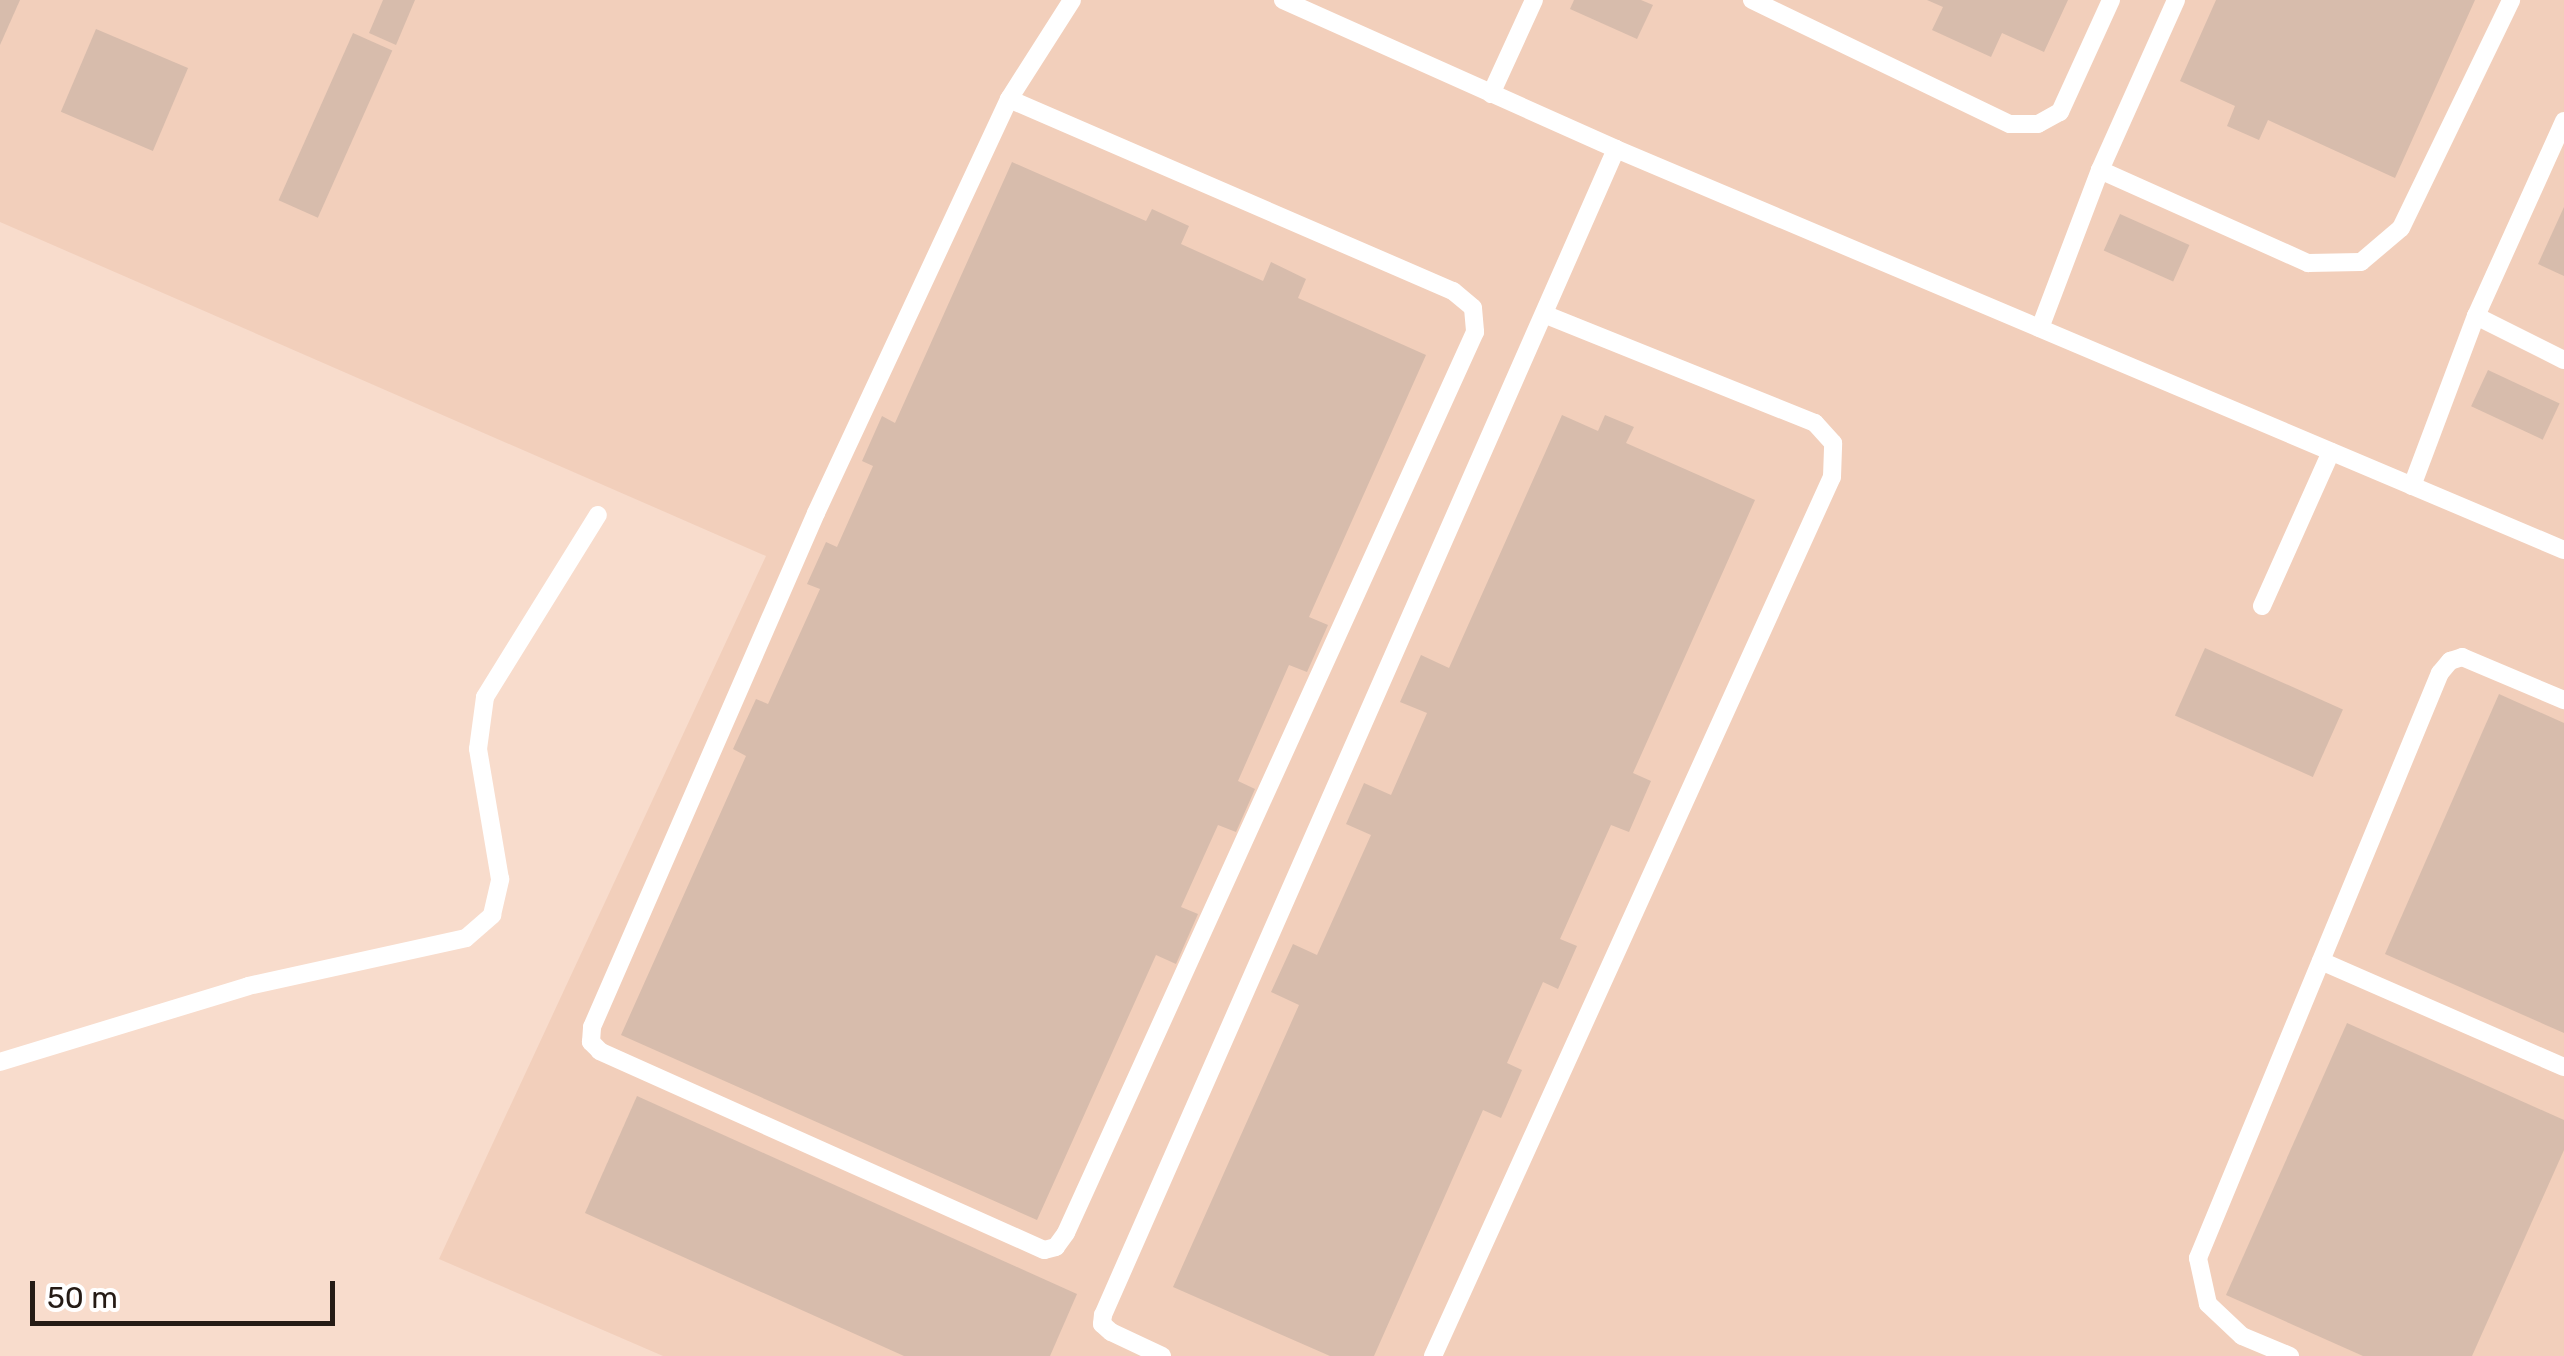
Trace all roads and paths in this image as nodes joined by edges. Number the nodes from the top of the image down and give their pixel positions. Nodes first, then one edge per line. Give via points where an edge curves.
1 (1072, 0) edge
2 (1283, 0) edge
3 (1534, 0) edge
4 (1752, 0) edge
5 (2111, 0) edge
6 (2176, 0) edge
7 (2511, 0) edge
8 (1491, 94) junction
9 (1009, 100) junction
10 (2564, 121) edge
11 (1616, 149) junction
12 (2100, 170) junction
13 (1546, 315) junction
14 (2476, 316) junction
15 (2040, 328) junction
16 (2564, 360) edge
17 (2332, 452) junction
18 (2412, 486) junction
19 (598, 516) dead end
20 (2564, 550) edge
21 (2262, 606) dead end
22 (2564, 700) edge
23 (2321, 961) junction
24 (0, 1062) edge
25 (2564, 1067) edge
26 (1162, 1356) edge
27 (1433, 1356) edge
28 (2290, 1356) edge

1 - 9 lane
2 - 8 lane
3 - 8 lane
4 - 5 lane via 2010,124 2038,124 2060,112
6 - 12 lane
7 - 12 lane via 2401,228 2361,262 2308,263
8 - 11 lane
9 - 9 lane via 1453,291 1472,308 1475,332 1066,1233 1044,1250 600,1052 591,1042 816,513
10 - 14 lane
11 - 13 lane
11 - 15 lane
12 - 15 lane
13 - 26 lane via 1102,1315 1111,1332
13 - 27 lane via 1815,423 1833,443 1832,477
14 - 16 lane
14 - 18 lane
15 - 17 lane
17 - 18 lane
17 - 21 lane
18 - 20 lane
19 - 24 lane via 485,697 478,749 500,879 492,915 466,938 248,986
22 - 23 lane via 2462,657 2450,661
23 - 25 lane
23 - 28 lane via 2198,1258 2208,1304 2242,1336

